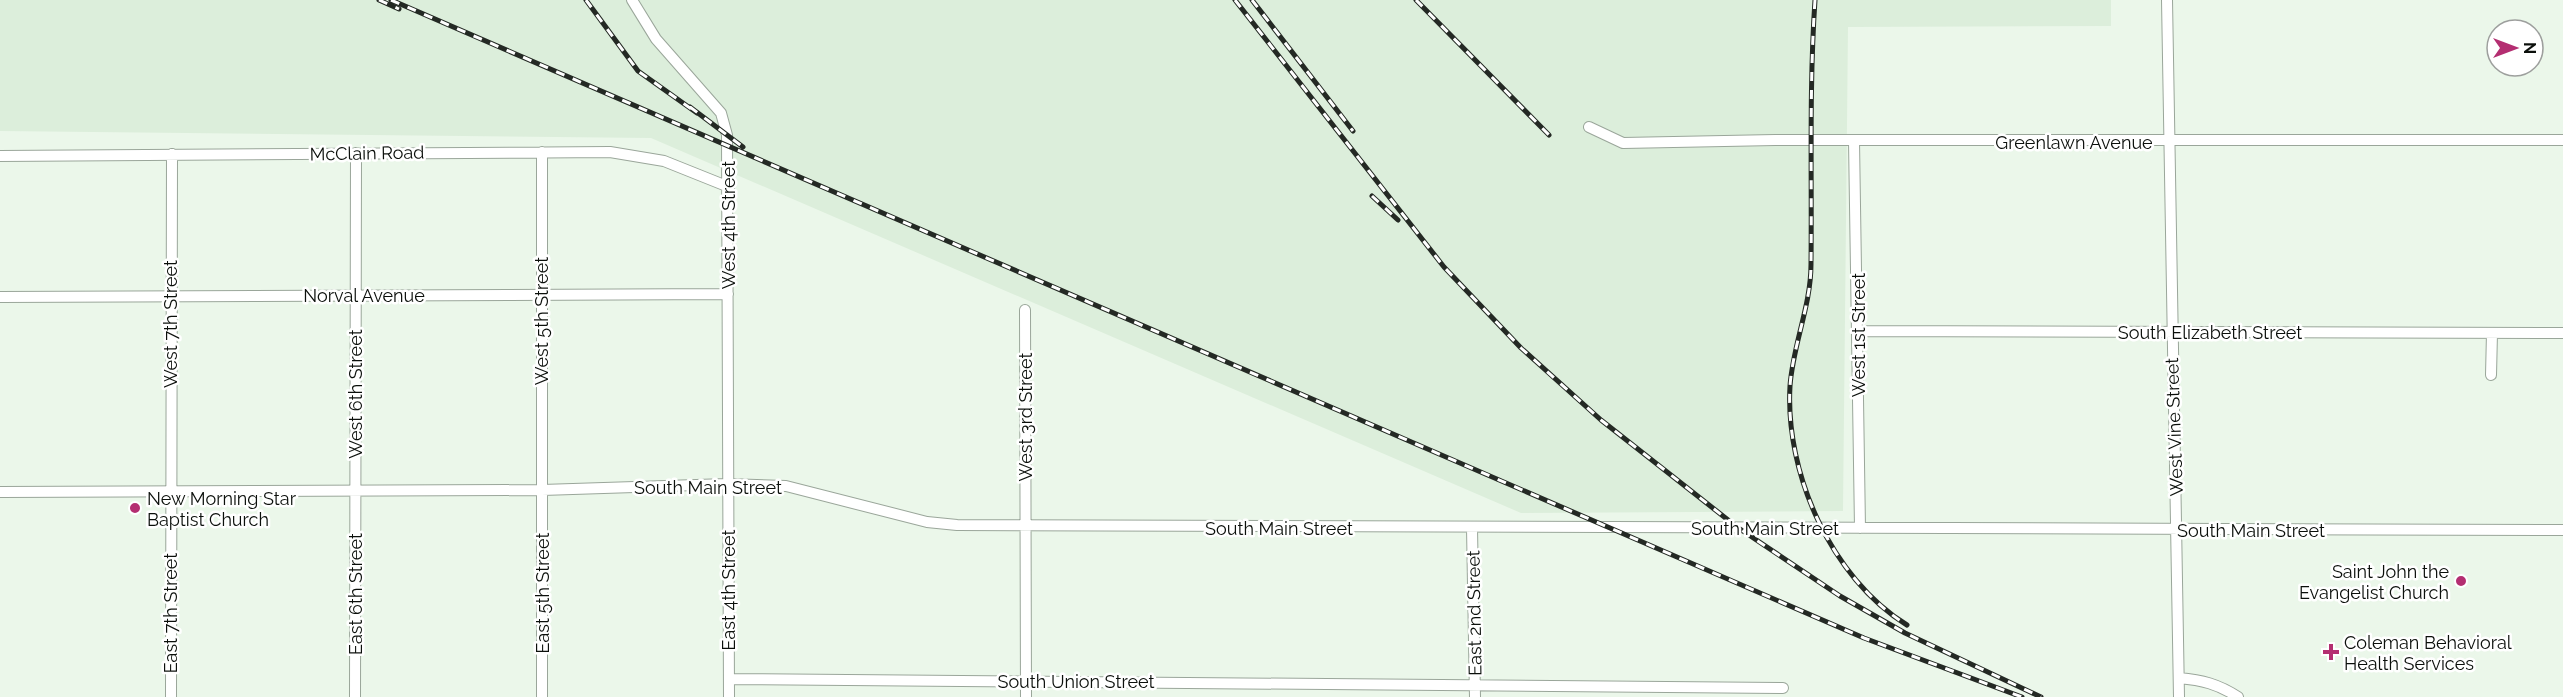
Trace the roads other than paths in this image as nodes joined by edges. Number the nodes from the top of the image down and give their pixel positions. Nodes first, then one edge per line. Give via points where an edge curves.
1 (632, 0) edge
2 (2167, 0) edge
3 (1589, 127) dead end
4 (2563, 140) edge
5 (1854, 141) junction
6 (2169, 142) junction
7 (542, 152) junction
8 (356, 153) junction
9 (172, 154) junction
10 (0, 156) edge
11 (729, 187) junction
12 (540, 293) junction
13 (356, 294) junction
14 (728, 294) junction
15 (170, 296) junction
16 (0, 297) edge
17 (1025, 310) dead end
18 (1857, 331) junction
19 (2171, 332) junction
20 (2492, 333) junction
21 (2563, 333) edge
22 (2491, 375) dead end
23 (727, 484) junction
24 (542, 490) junction
25 (354, 491) junction
26 (0, 492) edge
27 (170, 493) junction
28 (1025, 525) junction
29 (1472, 528) junction
30 (1860, 528) junction
31 (2563, 530) edge
32 (2176, 531) junction
33 (2179, 678) junction
34 (729, 679) junction
35 (1026, 680) junction
36 (1784, 688) dead end
37 (1474, 692) edge
38 (171, 697) edge
39 (355, 697) edge
40 (542, 697) edge
41 (729, 697) edge
42 (1026, 697) edge
43 (2179, 697) edge
44 (2238, 697) edge

1 - 11 street, West 4th Street via 656,39 721,113 728,135
2 - 6 street, West Vine Street
3 - 5 street, Greenlawn Avenue via 1623,144
4 - 6 street, Greenlawn Avenue
5 - 6 street, Greenlawn Avenue
5 - 18 street, West 1st Street
6 - 19 street, West Vine Street
7 - 8 street, McClain Road
7 - 11 street, McClain Road via 610,152 649,158
7 - 12 street, West 5th Street
8 - 9 street, McClain Road
8 - 13 street, West 6th Street
9 - 10 street, McClain Road
9 - 15 street, West 7th Street
11 - 14 street, West 4th Street
12 - 13 street, Norval Avenue
12 - 14 street, Norval Avenue
12 - 24 street, West 5th Street
13 - 15 street, Norval Avenue
13 - 25 street, West 6th Street
14 - 23 street, West 4th Street
15 - 16 street, Norval Avenue
15 - 27 street, West 7th Street
17 - 28 street, West 3rd Street
18 - 19 street, South Elizabeth Street
18 - 30 street, West 1st Street
19 - 20 street, South Elizabeth Street
19 - 32 street, West Vine Street
20 - 21 street, South Elizabeth Street
20 - 22 street
23 - 24 street, South Main Street
23 - 28 street, South Main Street via 786,486 927,522
23 - 34 street, East 4th Street
24 - 25 street, South Main Street
24 - 40 street, East 5th Street
25 - 27 street, South Main Street
25 - 39 street, East 6th Street
26 - 27 street, South Main Street
27 - 38 street, East 7th Street
28 - 29 street, South Main Street
28 - 35 street, West 3rd Street
29 - 30 street, South Main Street
29 - 37 street, East 2nd Street
30 - 32 street, South Main Street
31 - 32 street, South Main Street
32 - 33 street, West Vine Street
33 - 43 street, West Vine Street
33 - 44 street via 2204,680
34 - 35 street, South Union Street
34 - 41 street, East 4th Street
35 - 37 street, South Union Street
35 - 42 street, West 3rd Street
36 - 37 street, South Union Street

